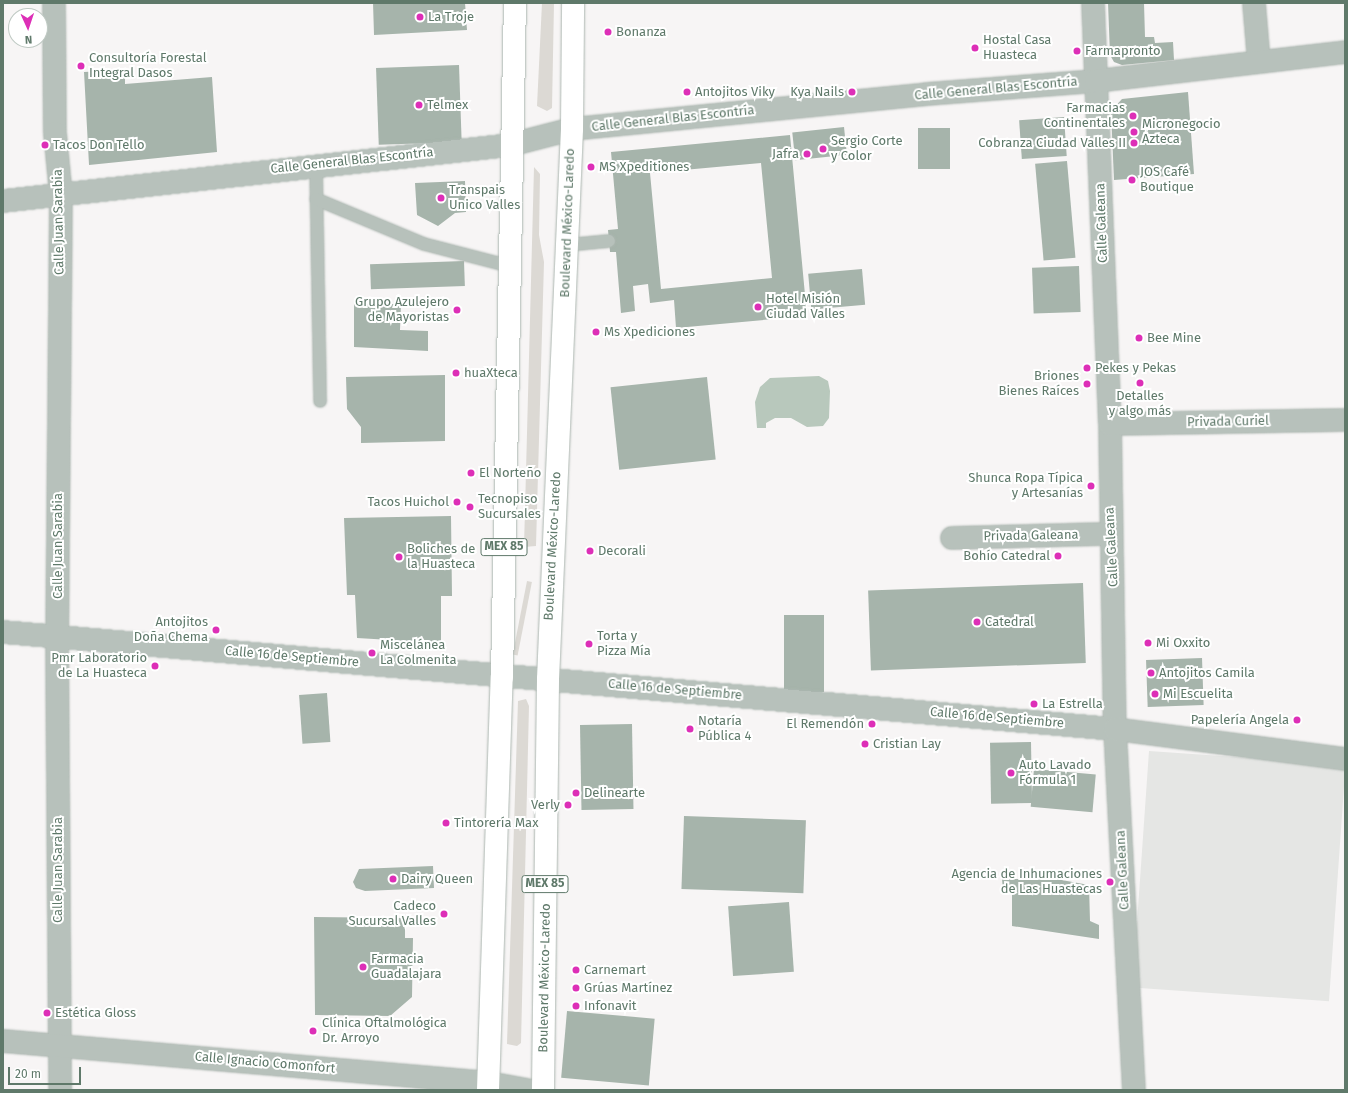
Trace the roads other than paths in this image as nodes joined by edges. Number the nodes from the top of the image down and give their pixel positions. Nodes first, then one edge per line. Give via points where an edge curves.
1 (54, 3) edge
2 (515, 3) edge
3 (573, 3) edge
4 (1093, 3) edge
5 (1254, 3) edge
6 (1345, 52) edge
7 (1259, 62) junction
8 (1096, 81) junction
9 (572, 129) junction
10 (510, 144) junction
11 (316, 165) junction
12 (61, 195) junction
13 (316, 198) junction
14 (3, 201) edge
15 (609, 241) dead end
16 (567, 244) junction
17 (509, 266) junction
18 (320, 401) dead end
19 (1345, 420) edge
20 (1110, 424) junction
21 (1110, 534) junction
22 (952, 538) dead end
23 (3, 632) edge
24 (57, 637) junction
25 (502, 677) junction
26 (548, 679) junction
27 (1115, 729) junction
28 (1345, 759) edge
29 (3, 1041) edge
30 (59, 1045) junction
31 (488, 1086) edge
32 (60, 1090) edge
33 (526, 1090) edge
34 (543, 1090) edge
35 (1134, 1090) edge

1 - 12 street, Calle Juan Sarabia via 55,133
2 - 10 main road, MEX 85
3 - 9 main road, Boulevard México-Laredo / MEX 85
4 - 8 street, Calle Galeana
5 - 7 street
6 - 7 street, Calle General Blas Escontría
7 - 8 street, Calle General Blas Escontría
8 - 9 street, Calle General Blas Escontría via 927,94
8 - 20 street, Calle Galeana
9 - 10 street, Calle General Blas Escontría
9 - 16 main road, Boulevard México-Laredo / MEX 85
10 - 11 street, Calle General Blas Escontría
10 - 17 main road, MEX 85
11 - 12 street, Calle General Blas Escontría
11 - 13 lane
12 - 14 street, Calle General Blas Escontría
12 - 24 street, Calle Juan Sarabia
13 - 17 lane via 424,244
13 - 18 lane
15 - 16 lane
16 - 26 main road, Boulevard México-Laredo / MEX 85
17 - 25 main road, MEX 85
19 - 20 street, Privada Curiel
20 - 21 street, Calle Galeana
21 - 22 street, Privada Galeana
21 - 27 street, Calle Galeana via 1115,598
23 - 24 street, Calle 16 de Septiembre
24 - 25 street, Calle 16 de Septiembre
24 - 30 street, Calle Juan Sarabia
25 - 26 street, Calle 16 de Septiembre
25 - 31 main road, MEX 85
26 - 27 street, Calle 16 de Septiembre
26 - 34 main road, Boulevard México-Laredo / MEX 85
27 - 28 street, Calle 16 de Septiembre
27 - 35 street, Calle Galeana
29 - 30 street, Calle Ignacio Comonfort
30 - 31 street, Calle Ignacio Comonfort
30 - 32 street, Calle Juan Sarabia
31 - 33 street, Calle Ignacio Comonfort

